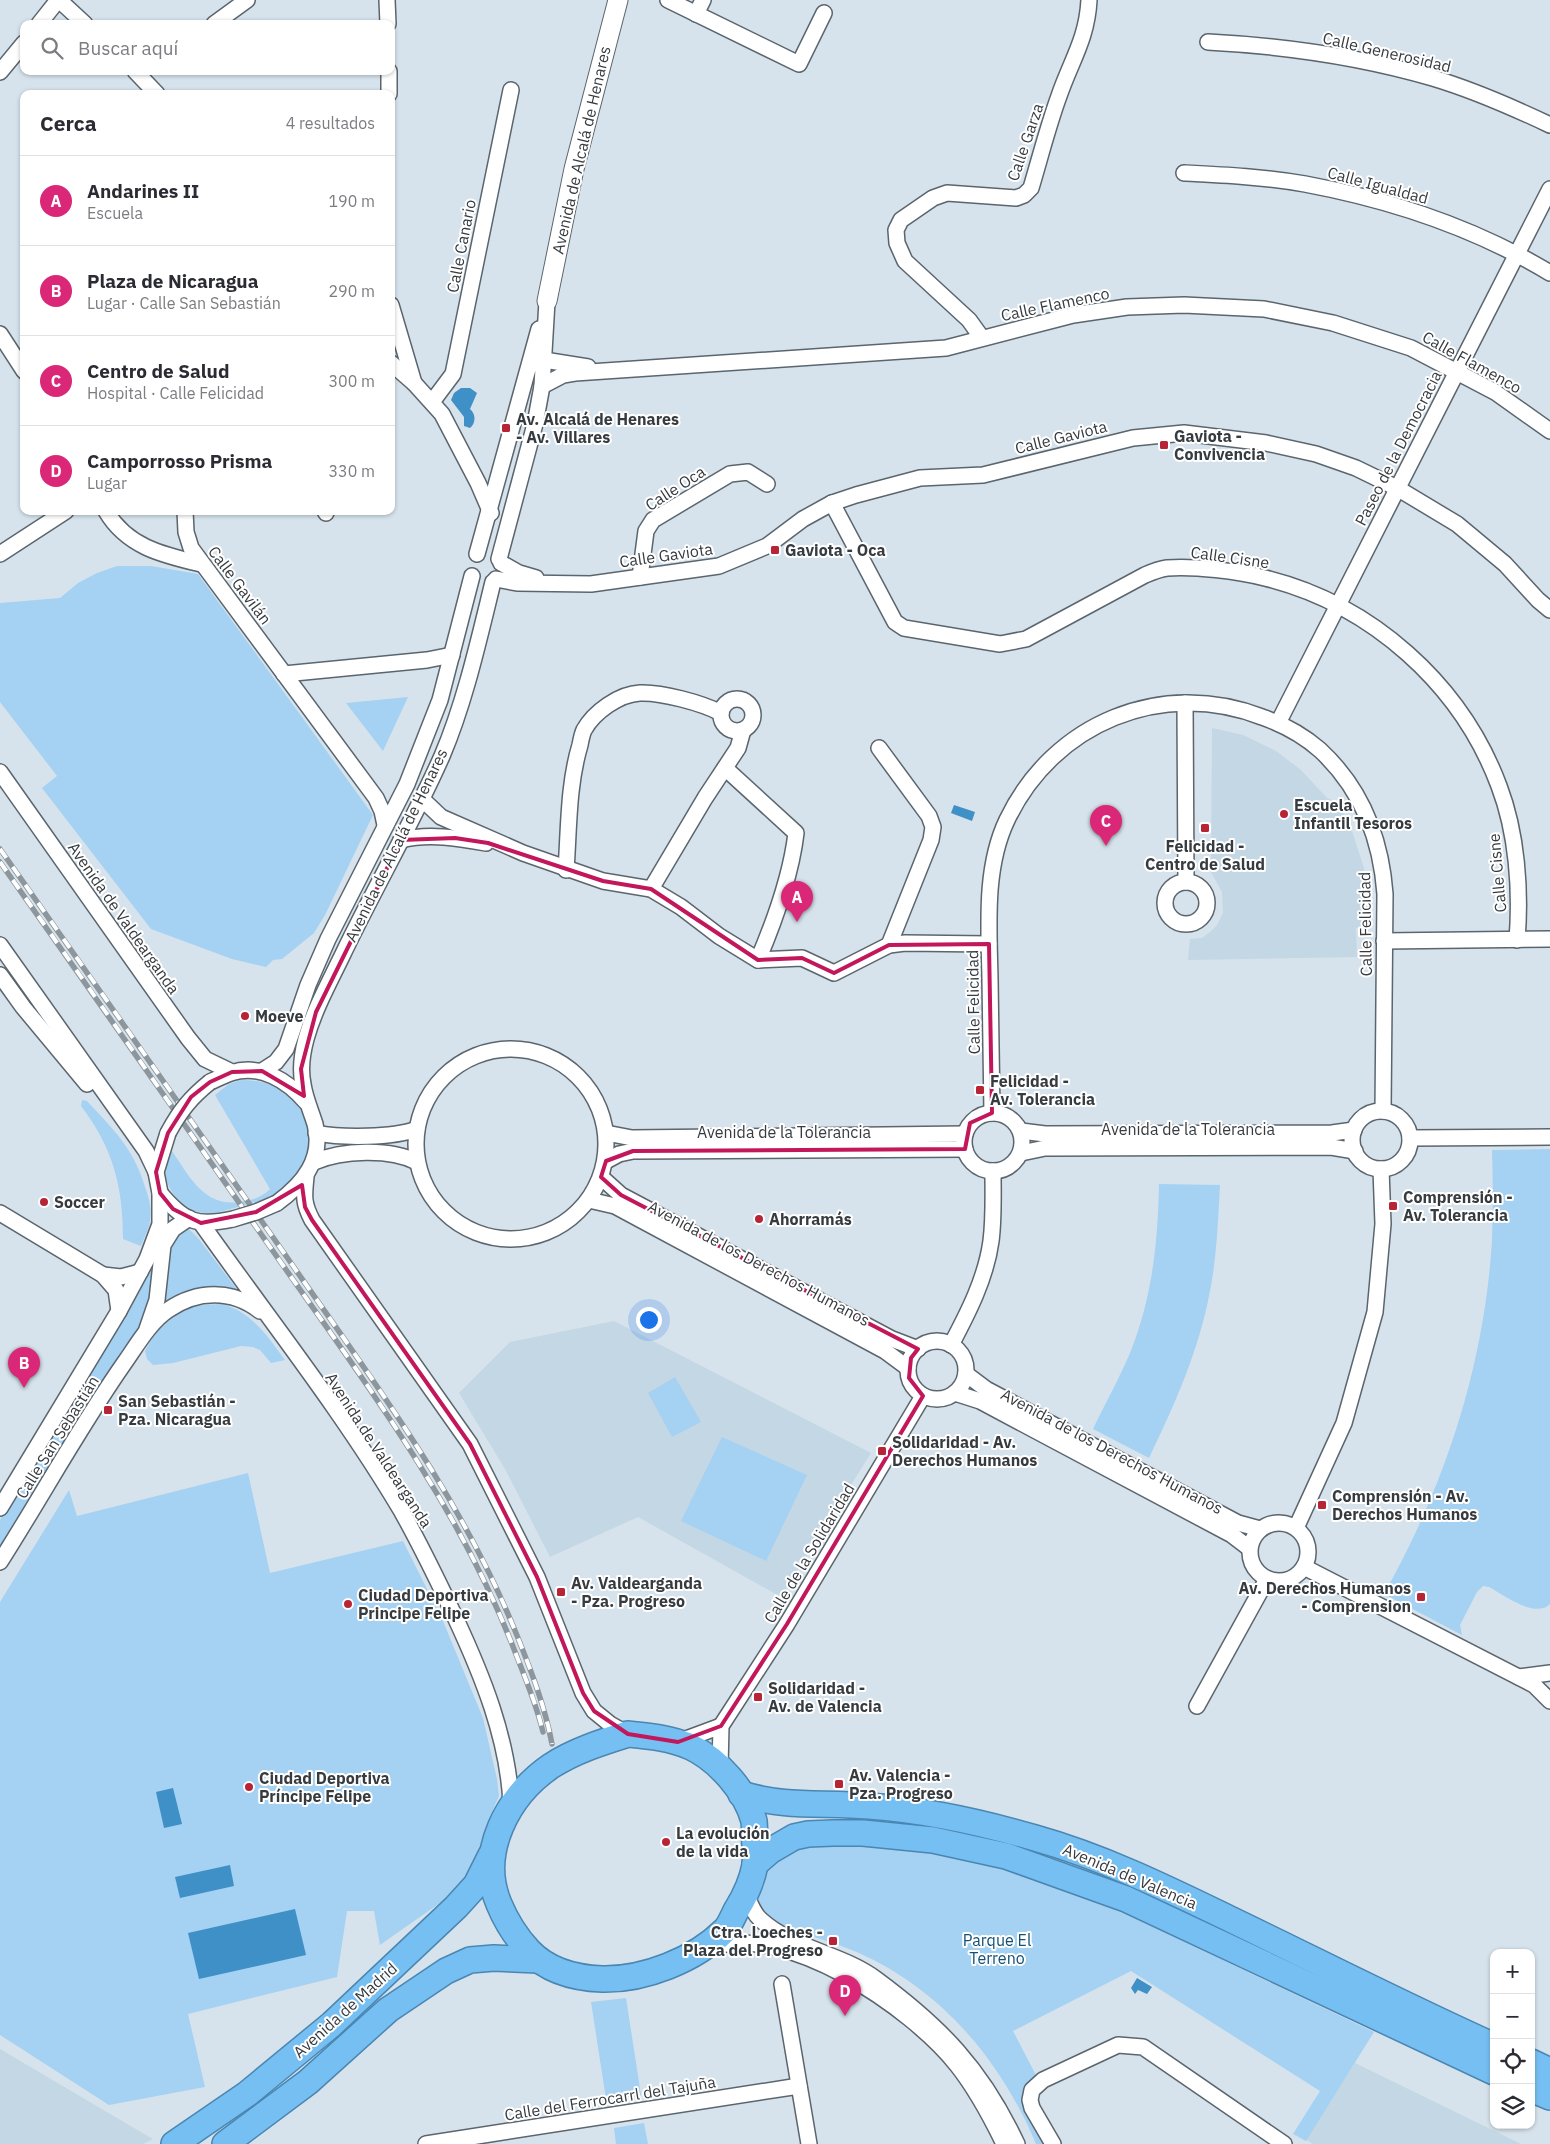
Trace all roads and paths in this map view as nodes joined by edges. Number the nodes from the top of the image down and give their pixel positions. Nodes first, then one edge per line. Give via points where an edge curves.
1 (59, 0) edge
2 (247, 0) edge
3 (388, 0) edge
4 (618, 0) edge
5 (668, 0) edge
6 (1089, 0) edge
7 (699, 7) edge
8 (824, 14) dead end
9 (42, 20) edge
10 (81, 20) edge
11 (220, 20) edge
12 (388, 20) edge
13 (1208, 42) dead end
14 (20, 48) edge
15 (0, 72) edge
16 (143, 75) edge
17 (389, 75) edge
18 (154, 90) edge
19 (390, 90) edge
20 (511, 90) dead end
21 (1550, 125) edge
22 (1184, 173) dead end
23 (1550, 189) edge
24 (1517, 253) junction
25 (1550, 273) edge
26 (547, 301) junction
27 (395, 319) edge
28 (0, 334) edge
29 (982, 338) junction
30 (544, 360) junction
31 (20, 365) edge
32 (395, 366) edge
33 (529, 369) junction
34 (602, 370) junction
35 (1457, 371) junction
36 (414, 383) junction
37 (542, 386) junction
38 (432, 402) junction
39 (1550, 431) edge
40 (767, 484) dead end
41 (1397, 488) junction
42 (832, 503) junction
43 (491, 510) junction
44 (60, 515) edge
45 (109, 515) edge
46 (185, 515) edge
47 (0, 554) edge
48 (477, 554) junction
49 (500, 561) junction
50 (201, 564) junction
51 (472, 576) junction
52 (640, 576) junction
53 (494, 581) junction
54 (549, 584) junction
55 (1338, 605) junction
56 (1550, 610) edge
57 (452, 655) junction
58 (319, 670) junction
59 (284, 674) junction
60 (296, 690) junction
61 (1186, 703) junction
62 (721, 713) junction
63 (1278, 723) junction
64 (743, 730) junction
65 (879, 748) dead end
66 (725, 768) junction
67 (0, 772) edge
68 (422, 799) junction
69 (385, 825) junction
70 (401, 840) junction
71 (523, 853) junction
72 (566, 870) junction
73 (1186, 882) dead end
74 (651, 890) junction
75 (1517, 940) junction
76 (1550, 940) edge
77 (1384, 941) junction
78 (989, 944) junction
79 (0, 945) edge
80 (889, 945) junction
81 (758, 960) junction
82 (0, 976) edge
83 (262, 1071) junction
84 (232, 1072) junction
85 (309, 1105) junction
86 (113, 1106) junction
87 (1384, 1111) junction
88 (992, 1112) junction
89 (416, 1129) junction
90 (1354, 1130) junction
91 (1021, 1131) junction
92 (316, 1133) junction
93 (606, 1133) junction
94 (1550, 1137) edge
95 (1410, 1138) junction
96 (965, 1142) junction
97 (1354, 1150) junction
98 (1021, 1153) junction
99 (606, 1160) junction
100 (314, 1162) junction
101 (417, 1162) junction
102 (1381, 1169) junction
103 (156, 1172) junction
104 (993, 1172) junction
105 (306, 1177) junction
106 (601, 1177) junction
107 (160, 1193) junction
108 (589, 1200) junction
109 (0, 1213) edge
110 (195, 1220) junction
111 (140, 1272) junction
112 (103, 1275) junction
113 (118, 1311) junction
114 (271, 1320) junction
115 (146, 1332) junction
116 (951, 1345) junction
117 (918, 1349) junction
118 (908, 1368) junction
119 (966, 1374) junction
120 (955, 1393) junction
121 (923, 1396) junction
122 (0, 1508) edge
123 (1296, 1528) junction
124 (1260, 1529) junction
125 (1249, 1548) junction
126 (0, 1562) edge
127 (1304, 1567) junction
128 (1267, 1579) junction
129 (1550, 1672) edge
130 (1519, 1678) junction
131 (1550, 1701) edge
132 (1197, 1706) dead end
133 (721, 1726) junction
134 (628, 1734) junction
135 (678, 1742) junction
136 (720, 1767) junction
137 (741, 1794) junction
138 (512, 1804) junction
139 (492, 1853) junction
140 (755, 1864) junction
141 (746, 1894) junction
142 (694, 1954) junction
143 (538, 1960) junction
144 (782, 1984) dead end
145 (1490, 2044) edge
146 (1535, 2064) edge
147 (1490, 2070) edge
148 (1550, 2071) edge
149 (799, 2084) junction
150 (1535, 2091) edge
151 (1550, 2098) edge
152 (174, 2144) edge
153 (225, 2144) edge
154 (426, 2144) edge
155 (809, 2144) edge
156 (1004, 2144) edge
157 (1017, 2144) edge
158 (1053, 2144) edge
159 (1284, 2144) edge

1 - 9 street
1 - 10 street
2 - 11 street
3 - 12 street
4 - 26 street, Avenida de Alcalá de Henares via 574,169
5 - 7 street
6 - 29 street, Calle Garza via 1079,50 1059,95 1031,188 1016,198 947,193 933,198 901,220 896,230 897,243 905,261 969,320
7 - 8 street via 799,64
13 - 21 street, Calle Generosidad via 1267,46 1338,57 1433,78 1505,104
14 - 15 street
16 - 18 street
17 - 19 street
20 - 38 street, Calle Canario via 453,374
22 - 24 street, Calle Igualdad via 1304,184 1354,195 1470,231
23 - 24 street, Paseo de la Democracia
24 - 25 street, Calle Igualdad
24 - 35 street, Paseo de la Democracia
26 - 30 street, Avenida de Alcalá de Henares
26 - 33 street, Avenida de Alcalá de Henares
27 - 36 street
28 - 31 street
29 - 34 street, Calle Flamenco via 946,348
29 - 35 street, Calle Flamenco via 1099,310 1184,305 1264,309 1333,322 1411,348
30 - 33 street
30 - 34 street, Calle Flamenco
30 - 37 street, Avenida de Alcalá de Henares
32 - 36 street
33 - 43 street, Avenida de Alcalá de Henares
34 - 37 street, Calle Flamenco via 563,375
35 - 39 street, Calle Flamenco via 1495,392
35 - 41 street, Paseo de la Democracia
36 - 38 street
37 - 49 street, Avenida de Alcalá de Henares
38 - 43 street via 452,430
40 - 52 street, Calle Oca via 748,472 730,474 654,520 646,531
41 - 42 street, Calle Gaviota via 1356,468 1316,454 1266,443 1172,433 1133,438 983,475 920,478
41 - 55 street, Paseo de la Democracia
41 - 56 street, Calle Gaviota via 1457,524 1505,564
42 - 52 street, Calle Gaviota via 803,519 767,546 719,566
42 - 55 street, Calle Cisne via 895,622 904,628 1000,644 1026,639 1137,579 1165,568 1245,573 1288,584
43 - 48 street, Avenida de Alcalá de Henares
43 - 49 street
44 - 47 street
45 - 50 street via 118,529 146,549
46 - 50 street, Calle Gavilán via 187,541
48 - 49 street via 489,552
48 - 51 street via 470,564
49 - 53 street via 501,572
49 - 54 street, Calle Gaviota via 519,573
50 - 59 street, Calle Gavilán
51 - 53 street via 483,584
51 - 57 street, Avenida de Alcalá de Henares
52 - 54 street, Calle Gaviota via 591,584
53 - 54 street, Calle Gaviota
53 - 68 street, Avenida de Alcalá de Henares via 460,706
55 - 63 street, Paseo de la Democracia
55 - 75 street, Calle Cisne via 1379,629 1430,674 1482,748 1500,787 1513,835
57 - 58 street
57 - 69 street, Avenida de Alcalá de Henares via 432,724 407,784
58 - 59 street
58 - 60 street via 302,676
59 - 60 street, Calle Gavilán
60 - 69 street, Calle Gavilán via 376,798
61 - 63 street, Calle Felicidad via 1237,707
61 - 73 street
61 - 78 street, Calle Felicidad via 1126,712 1064,745 1040,768 1015,804 995,851
62 - 64 street via 725,726 735,731
62 - 64 street via 726,704 734,700 747,703 753,717
62 - 72 street via 704,705 639,693 617,700 599,713 584,730 575,760
63 - 77 street, Calle Felicidad via 1318,749 1363,806 1383,867
64 - 66 street via 738,748
65 - 80 street via 929,816 933,827 931,840
66 - 74 street
66 - 81 street via 796,833 794,856
67 - 84 street, Avenida de Valdearganda via 188,1038 205,1059
68 - 70 street, Avenida de Alcalá de Henares
68 - 71 street via 441,817
69 - 83 street, Avenida de Alcalá de Henares via 308,985 286,1049 276,1062
70 - 71 street via 414,837 455,838
70 - 85 street, Avenida de Alcalá de Henares via 328,986 306,1040 301,1069
71 - 72 street
72 - 74 street
74 - 81 street
75 - 76 street
75 - 77 street
77 - 87 street, Calle Felicidad
78 - 80 street
78 - 88 street, Calle Felicidad
79 - 86 street
80 - 81 street via 834,973 802,958
82 - 86 street via 92,1091
83 - 84 street
83 - 85 street via 297,1091
84 - 103 street, bridge via 210,1082 191,1097 168,1134
85 - 92 street
86 - 103 street via 146,1151
87 - 90 street via 1372,1112
87 - 95 street via 1404,1122
88 - 91 street via 1004,1114
88 - 96 street via 980,1115 970,1123
89 - 92 street via 390,1135
89 - 93 street via 429,1094 454,1067 486,1052 512,1048 545,1054 580,1077 599,1105
89 - 101 street
90 - 91 street, Avenida de la Tolerancia via 1332,1134 1045,1134
90 - 97 street
91 - 98 street
92 - 100 street
93 - 96 street, Avenida de la Tolerancia via 632,1138
93 - 99 street
94 - 95 street
95 - 102 street via 1409,1149 1403,1159
96 - 99 street, Avenida de la Tolerancia via 633,1151
96 - 104 street via 970,1160 980,1169
97 - 98 street, Avenida de la Tolerancia via 1331,1147 1169,1146 1045,1148
97 - 102 street via 1365,1163
98 - 104 street via 1014,1163
99 - 106 street
100 - 101 street via 329,1156 391,1154
100 - 105 street
101 - 108 street via 429,1192 441,1209 469,1229 486,1236 512,1239 544,1234 562,1225
102 - 123 street via 1384,1224 1375,1312 1344,1422
103 - 107 street
104 - 116 street via 994,1209 989,1250 971,1306
105 - 110 street, bridge via 293,1192 256,1212 233,1218
105 - 134 street via 305,1207 312,1220 470,1444 537,1577 583,1693 594,1711
106 - 108 street
106 - 117 street, Avenida de los Derechos Humanos via 621,1195 892,1339
107 - 110 street via 173,1209
107 - 111 street, Calle San Sebastián via 160,1224
108 - 118 street, Avenida de los Derechos Humanos via 615,1206 885,1351
109 - 112 street
110 - 114 street, Avenida de Valdearganda
110 - 115 street via 173,1229 163,1245 157,1300
111 - 112 street via 121,1277
111 - 113 street, Calle San Sebastián
112 - 113 street via 116,1290
113 - 122 street, Calle San Sebastián
114 - 115 street via 241,1299 208,1294 195,1296 167,1310
114 - 138 street, Avenida de Valdearganda via 396,1503 436,1577 492,1705
115 - 126 street, Calle San Sebastián via 105,1390
116 - 117 street via 928,1343
116 - 119 street via 961,1354
117 - 118 street
118 - 121 street via 912,1383
119 - 120 street
119 - 124 street via 986,1389 1238,1524
120 - 121 street via 945,1398
120 - 125 street, Avenida de los Derechos Humanos via 988,1405 1232,1535
121 - 133 street, Calle de la Solidaridad via 787,1624
123 - 124 street via 1284,1523
123 - 127 street via 1308,1548
124 - 125 street
125 - 128 street via 1252,1565
127 - 128 street via 1290,1580
127 - 130 street
128 - 132 street
129 - 130 street
130 - 131 street via 1534,1685
133 - 135 street
133 - 136 street
134 - 135 highway
134 - 138 highway via 590,1746 551,1766
135 - 136 highway
136 - 137 highway
137 - 140 highway via 754,1821
137 - 145 highway, Avenida de Valencia via 787,1804 867,1806 923,1812 992,1826 1047,1842 1161,1886
138 - 139 highway
139 - 143 highway via 498,1904 512,1928
139 - 152 highway, Avenida de Madrid via 476,1885 456,1907 332,2024 247,2094
140 - 141 highway
140 - 147 highway, Avenida de Valencia via 770,1850 794,1837 833,1832 933,1840 1006,1856 1126,1899
141 - 142 highway via 726,1929
141 - 157 street via 761,1920 786,1937 874,1977 929,2021 965,2058
142 - 143 highway via 658,1970 616,1979 564,1973
142 - 156 street via 716,1946 769,1945 822,1964 867,1988 922,2030 957,2065
143 - 153 highway, Avenida de Madrid via 470,1960 446,1971 388,2010 308,2082
144 - 149 street
146 - 148 highway
149 - 154 street, Calle del Ferrocarrl del Tajuña
149 - 155 street
150 - 151 highway
158 - 159 street via 1032,2108 1032,2090 1043,2080 1118,2045 1143,2046

